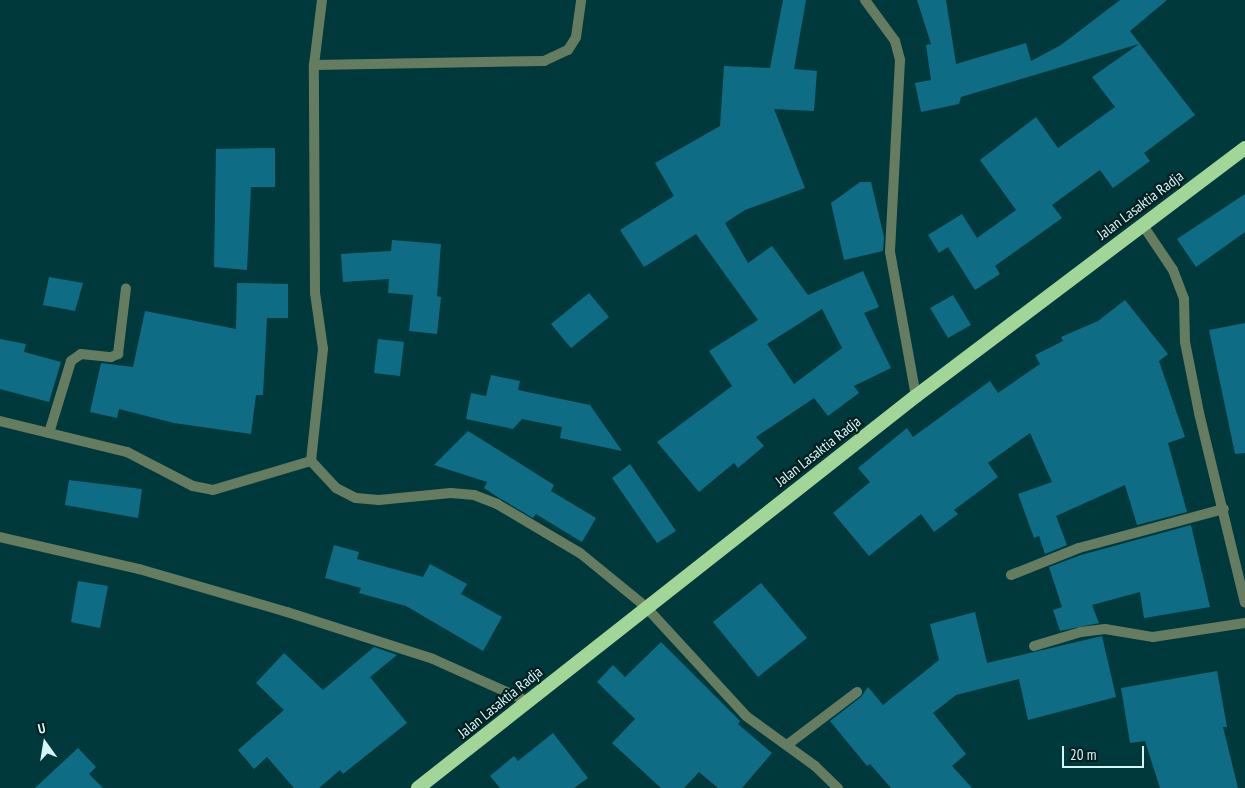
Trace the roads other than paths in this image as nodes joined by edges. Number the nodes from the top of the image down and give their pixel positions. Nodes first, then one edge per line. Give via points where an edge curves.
1 (322, 0) edge
2 (581, 0) edge
3 (865, 0) edge
4 (314, 64) junction
5 (1245, 148) edge
6 (1142, 224) junction
7 (126, 288) dead end
8 (916, 396) junction
9 (0, 421) edge
10 (49, 433) junction
11 (311, 460) junction
12 (1224, 509) junction
13 (0, 537) edge
14 (1010, 575) dead end
15 (1245, 603) edge
16 (645, 606) junction
17 (1245, 623) edge
18 (1034, 646) dead end
19 (858, 692) dead end
20 (527, 702) junction
21 (787, 745) junction
22 (831, 786) edge
23 (418, 788) edge

1 - 4 street
2 - 4 street via 576,37 568,50 544,61
3 - 8 street via 895,41 900,60 890,252
4 - 11 street via 315,293 323,349
5 - 6 highway, Jalan Lasaktia Radja
6 - 8 highway, Jalan Lasaktia Radja
6 - 12 street via 1173,270 1181,290 1185,342 1195,395
7 - 10 street via 118,354 111,357 81,354 71,361
8 - 16 highway, Jalan Lasaktia Radja
9 - 10 street
10 - 11 street via 127,452 193,486 213,490
11 - 16 street via 336,488 356,498 379,500 450,493 474,495 497,504 580,553
12 - 14 street via 1079,548
12 - 15 street
13 - 20 street via 139,569 287,612 433,659
16 - 20 highway, Jalan Lasaktia Radja
16 - 21 street via 746,716
17 - 18 street via 1153,637 1119,630 1089,631
19 - 21 street
20 - 23 highway, Jalan Lasaktia Radja
21 - 22 street

